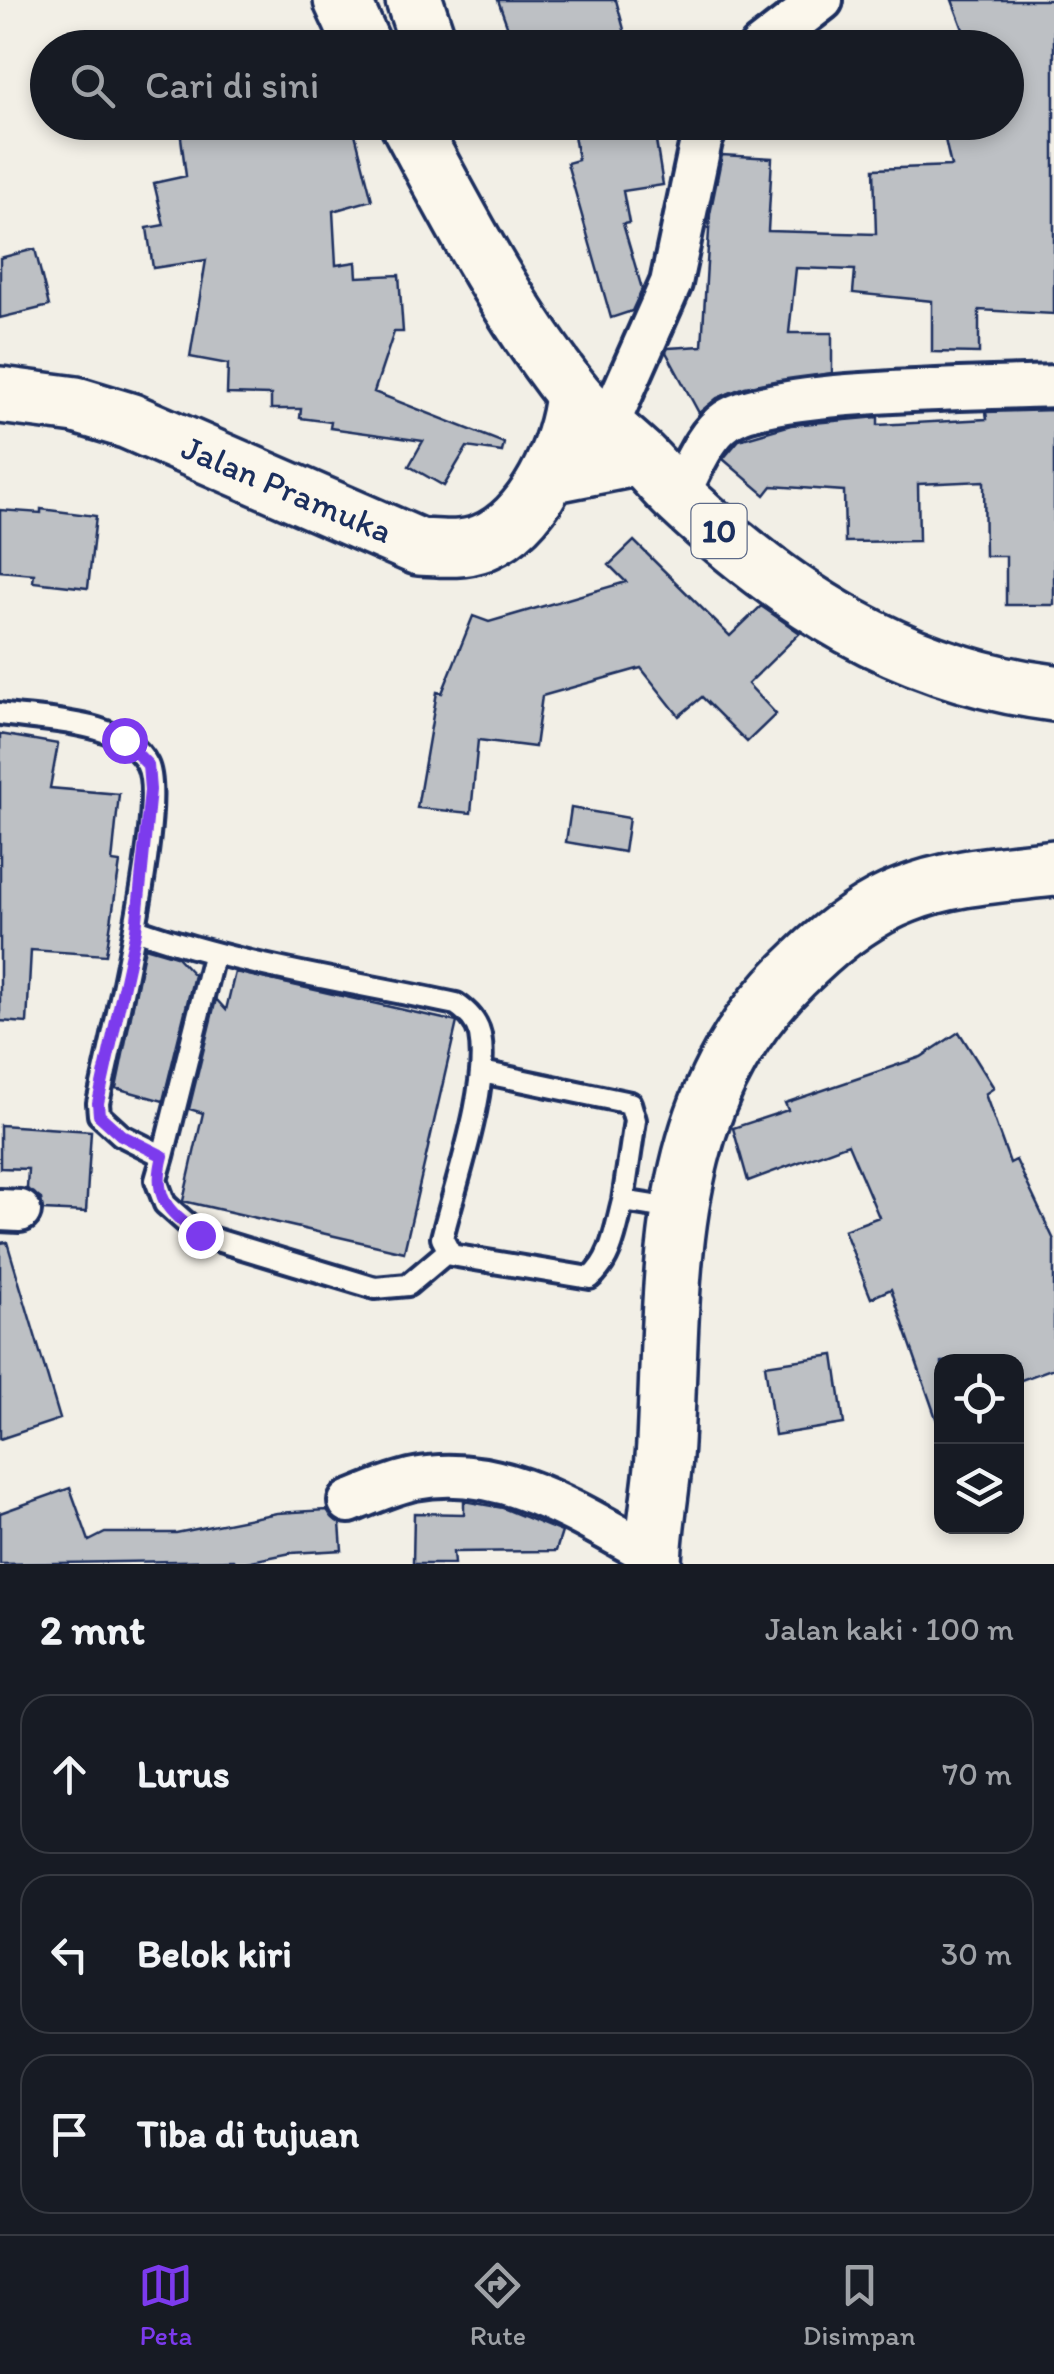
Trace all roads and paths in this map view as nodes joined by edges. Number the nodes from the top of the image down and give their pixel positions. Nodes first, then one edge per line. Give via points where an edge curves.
1 (342, 0) edge
2 (414, 0) edge
3 (822, 0) edge
4 (356, 30) edge
5 (424, 30) edge
6 (783, 30) edge
7 (418, 140) edge
8 (453, 140) edge
9 (703, 140) edge
10 (474, 246) junction
11 (1054, 386) edge
12 (0, 394) edge
13 (606, 427) junction
14 (549, 476) junction
15 (677, 497) junction
16 (1054, 693) edge
17 (0, 714) edge
18 (1054, 868) edge
19 (136, 930) junction
20 (213, 956) junction
21 (482, 1072) junction
22 (163, 1156) junction
23 (623, 1201) junction
24 (679, 1210) junction
25 (447, 1252) junction
26 (349, 1502) dead end
27 (653, 1560) edge

1 - 4 main road
2 - 5 main road
3 - 6 street
7 - 10 main road, 10
8 - 10 main road, 10
9 - 13 street via 672,284
10 - 13 main road, 10
11 - 15 street via 834,397 741,412 712,434
12 - 14 main road, Jalan Pramuka via 129,421 419,547 456,549 502,532
13 - 14 main road
13 - 14 main road, Jalan Pramuka
13 - 15 main road, 10
15 - 16 main road, 10 via 841,624 910,660
17 - 19 lane via 97,730 124,740 148,765
18 - 24 main road via 970,878 904,895 857,920 789,978 740,1038 711,1095
19 - 20 lane
19 - 22 lane via 99,1115
20 - 21 lane via 456,1004 480,1033
20 - 22 lane
21 - 23 lane via 630,1102 636,1120
21 - 25 lane via 442,1238
22 - 25 lane via 156,1180 165,1204 200,1235 375,1288 408,1285
23 - 24 lane
23 - 25 lane via 609,1250 590,1278
24 - 27 main road
26 - 27 street via 412,1479 448,1475 506,1482

